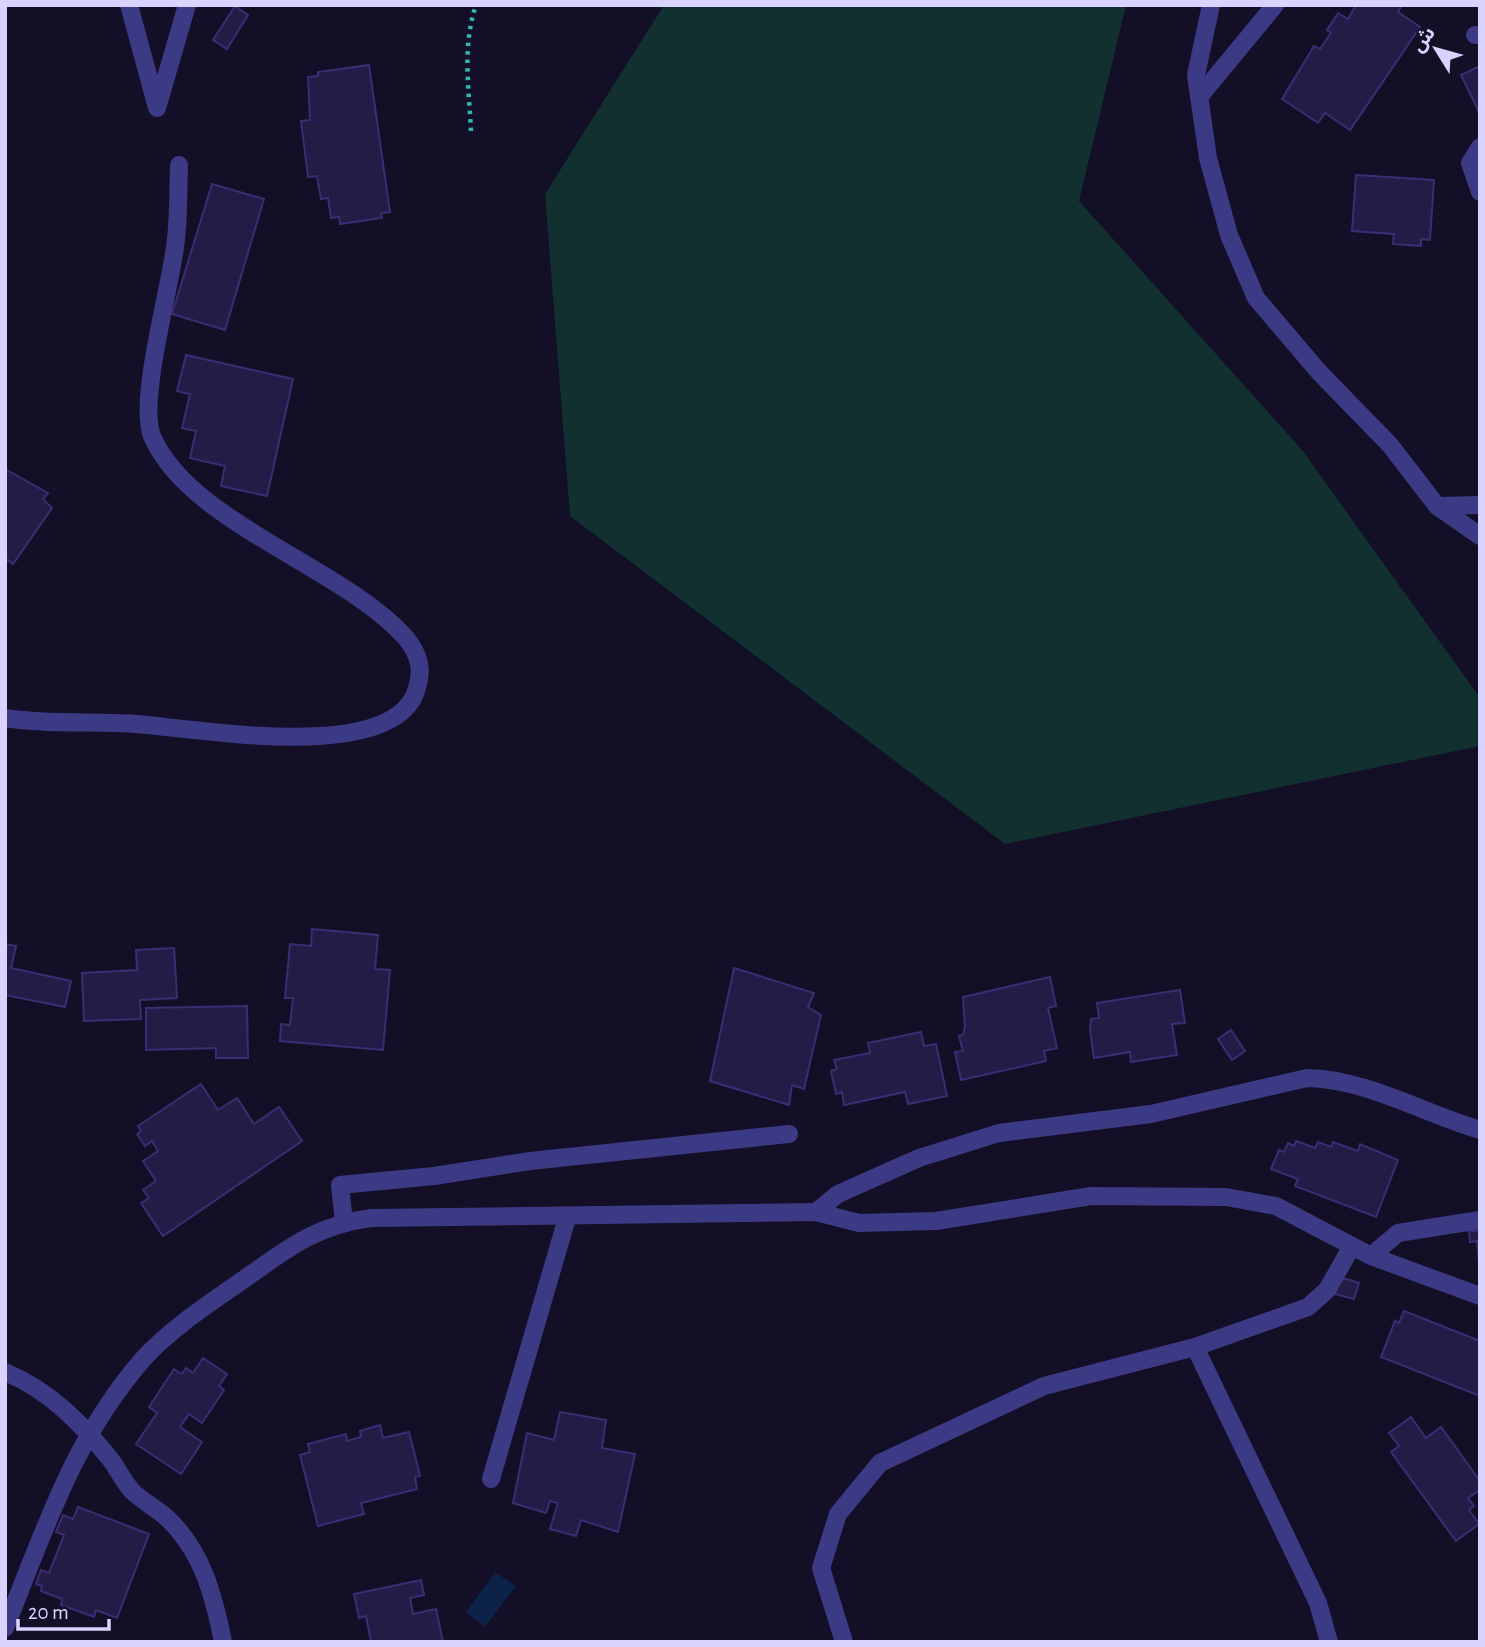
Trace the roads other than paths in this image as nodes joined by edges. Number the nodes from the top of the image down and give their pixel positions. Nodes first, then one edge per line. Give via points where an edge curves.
1 (129, 5) edge
2 (187, 5) edge
3 (1211, 5) edge
4 (1275, 5) edge
5 (1199, 97) junction
6 (1480, 147) edge
7 (179, 165) dead end
8 (1480, 192) edge
9 (1480, 505) edge
10 (1437, 506) junction
11 (1480, 536) edge
12 (5, 718) edge
13 (1480, 1130) edge
14 (789, 1134) dead end
15 (816, 1212) junction
16 (567, 1218) junction
17 (1480, 1220) edge
18 (344, 1222) junction
19 (1352, 1246) junction
20 (1371, 1256) junction
21 (1480, 1296) edge
22 (1195, 1347) junction
23 (5, 1372) edge
24 (88, 1435) junction
25 (491, 1479) dead end
26 (5, 1628) edge
27 (223, 1642) edge
28 (844, 1642) edge
29 (1329, 1642) edge

1 - 2 street via 157,108
3 - 5 street via 1196,75
4 - 5 street
5 - 10 street via 1208,158 1229,235 1256,298 1319,372 1391,445
6 - 8 street via 1470,163
7 - 12 street via 175,246 150,401 151,432 174,472 211,504 357,597 391,624 419,657 421,675 415,695 395,720 328,735 234,735 138,724
9 - 10 street
10 - 11 street
13 - 15 street via 1342,1082 1307,1078 1151,1114 999,1133 919,1157 838,1194
14 - 18 street via 340,1185
15 - 16 street
15 - 19 street via 859,1223 936,1221 1091,1196 1226,1197 1276,1206
16 - 18 street via 370,1218
16 - 25 street
17 - 20 street via 1398,1233
18 - 24 street via 297,1242 145,1357
19 - 20 street
19 - 22 street via 1327,1290 1308,1307
20 - 21 street
22 - 28 street via 1044,1386 880,1463 838,1514 821,1568
22 - 29 street via 1318,1603
23 - 24 street via 30,1382 60,1404
24 - 26 street via 53,1502
24 - 27 street via 132,1491 185,1539 211,1590

